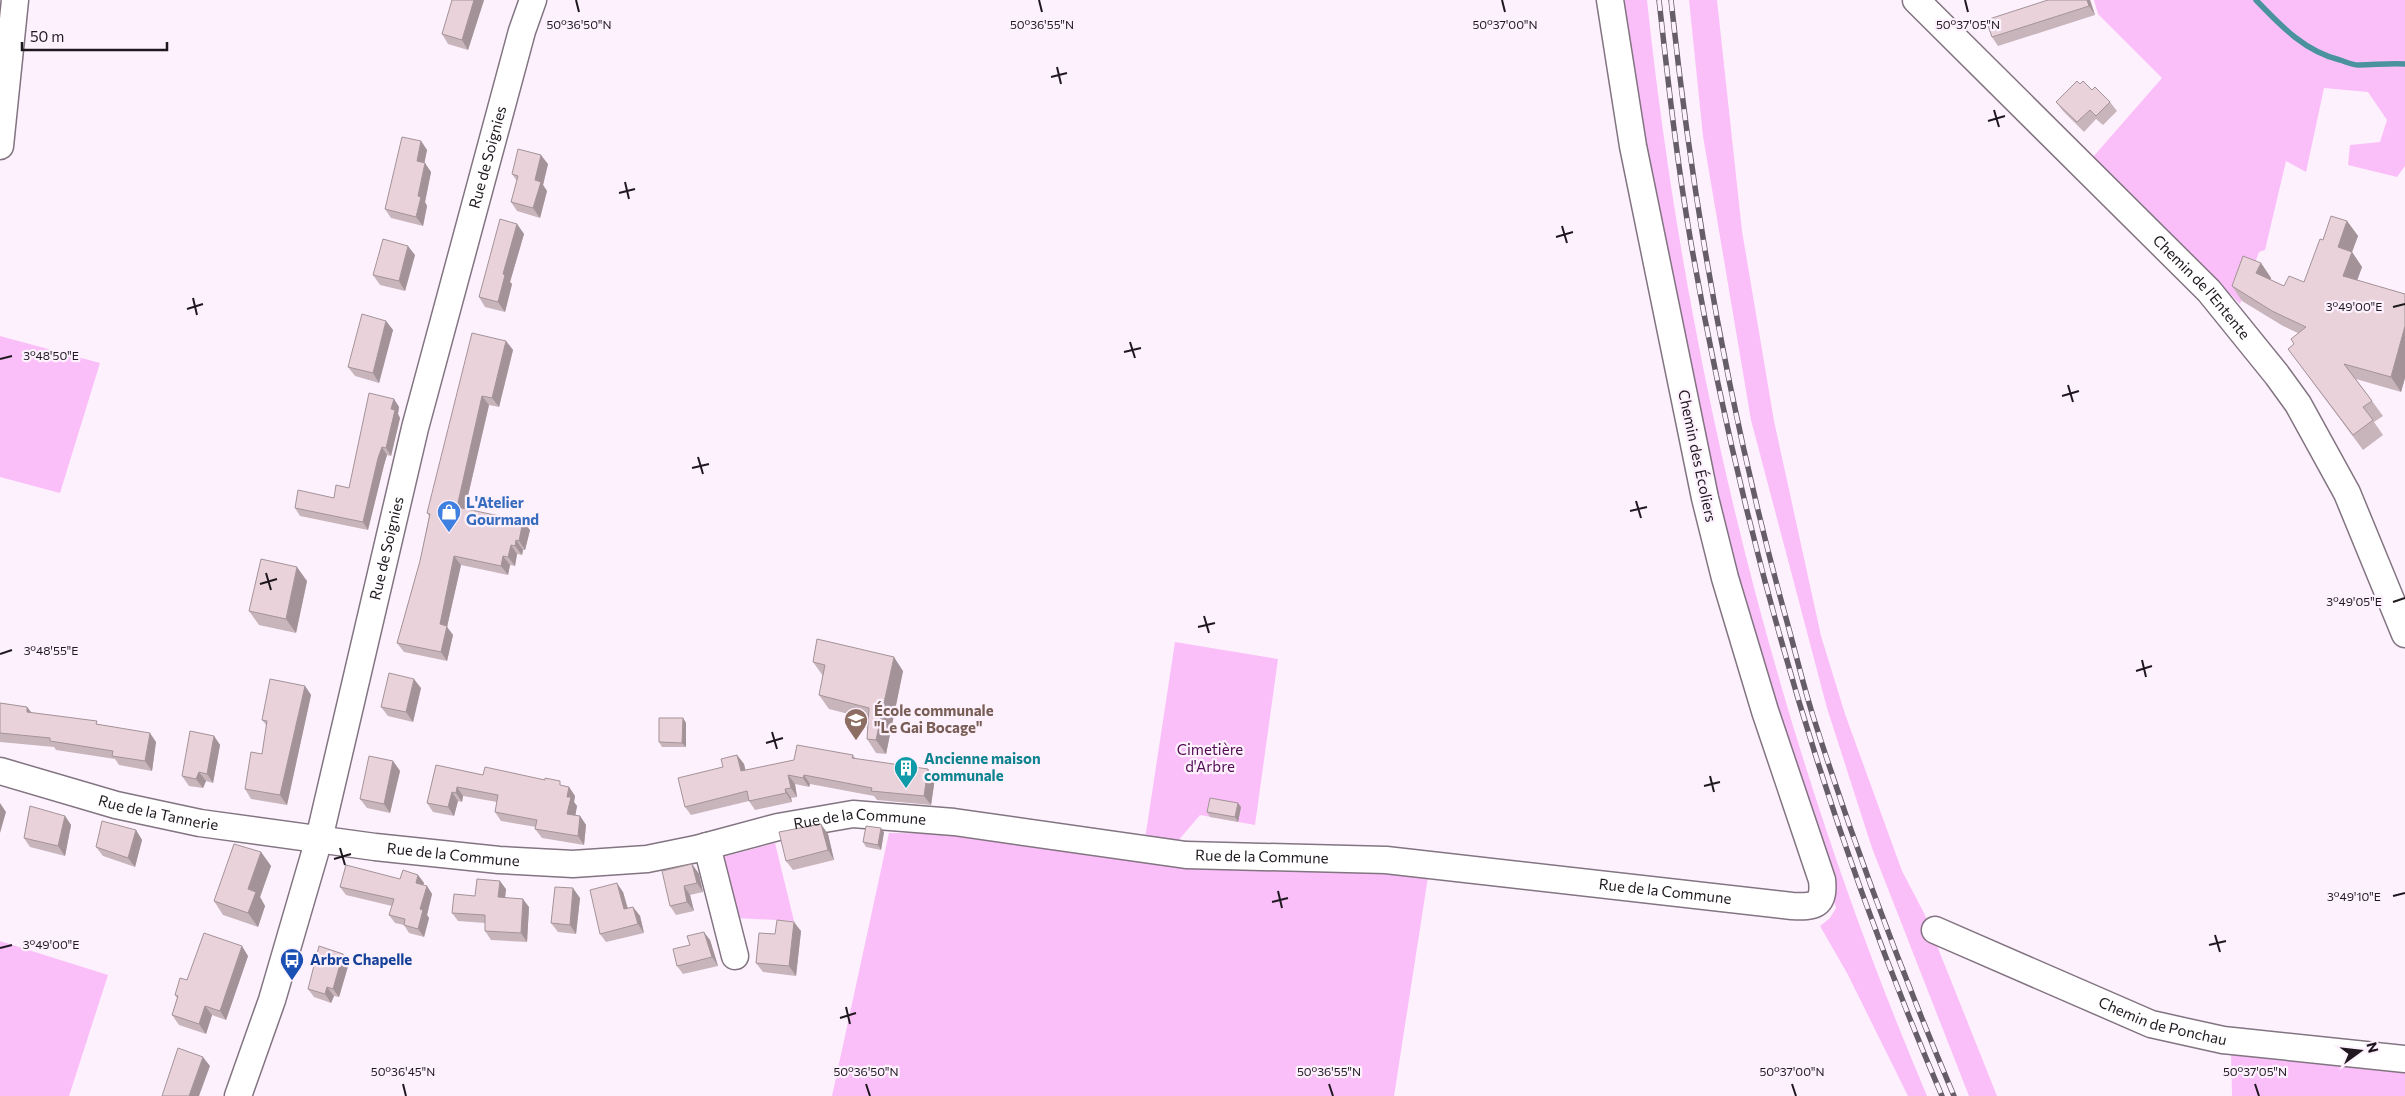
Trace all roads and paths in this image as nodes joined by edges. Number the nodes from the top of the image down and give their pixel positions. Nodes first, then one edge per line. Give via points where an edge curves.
1 (15, 0) edge
2 (533, 0) edge
3 (1610, 0) edge
4 (1916, 0) edge
5 (0, 146) edge
6 (2405, 634) edge
7 (0, 771) edge
8 (319, 839) junction
9 (707, 846) junction
10 (1820, 901) joint
11 (1935, 930) dead end
12 (735, 956) dead end
13 (2405, 1059) edge
14 (238, 1096) edge

1 - 5 street
2 - 8 street, Rue de Soignies via 519,40 415,428
3 - 10 street, Chemin des Écoliers via 1633,146 1705,498 1765,712 1822,880
4 - 6 street, Chemin de l'Entente via 2209,291 2277,375 2298,404 2347,493
7 - 8 street, Rue de la Tannerie via 106,802 200,824
8 - 9 street, Rue de la Commune via 451,855 573,864 647,859
8 - 14 street, Rue de Soignies via 272,1000
9 - 10 street, Rue de la Commune via 811,820 853,814 886,815 973,824 1186,855 1386,860 1792,906 1812,906
9 - 12 street
11 - 13 street, Chemin de Ponchau via 2151,1024 2223,1040

